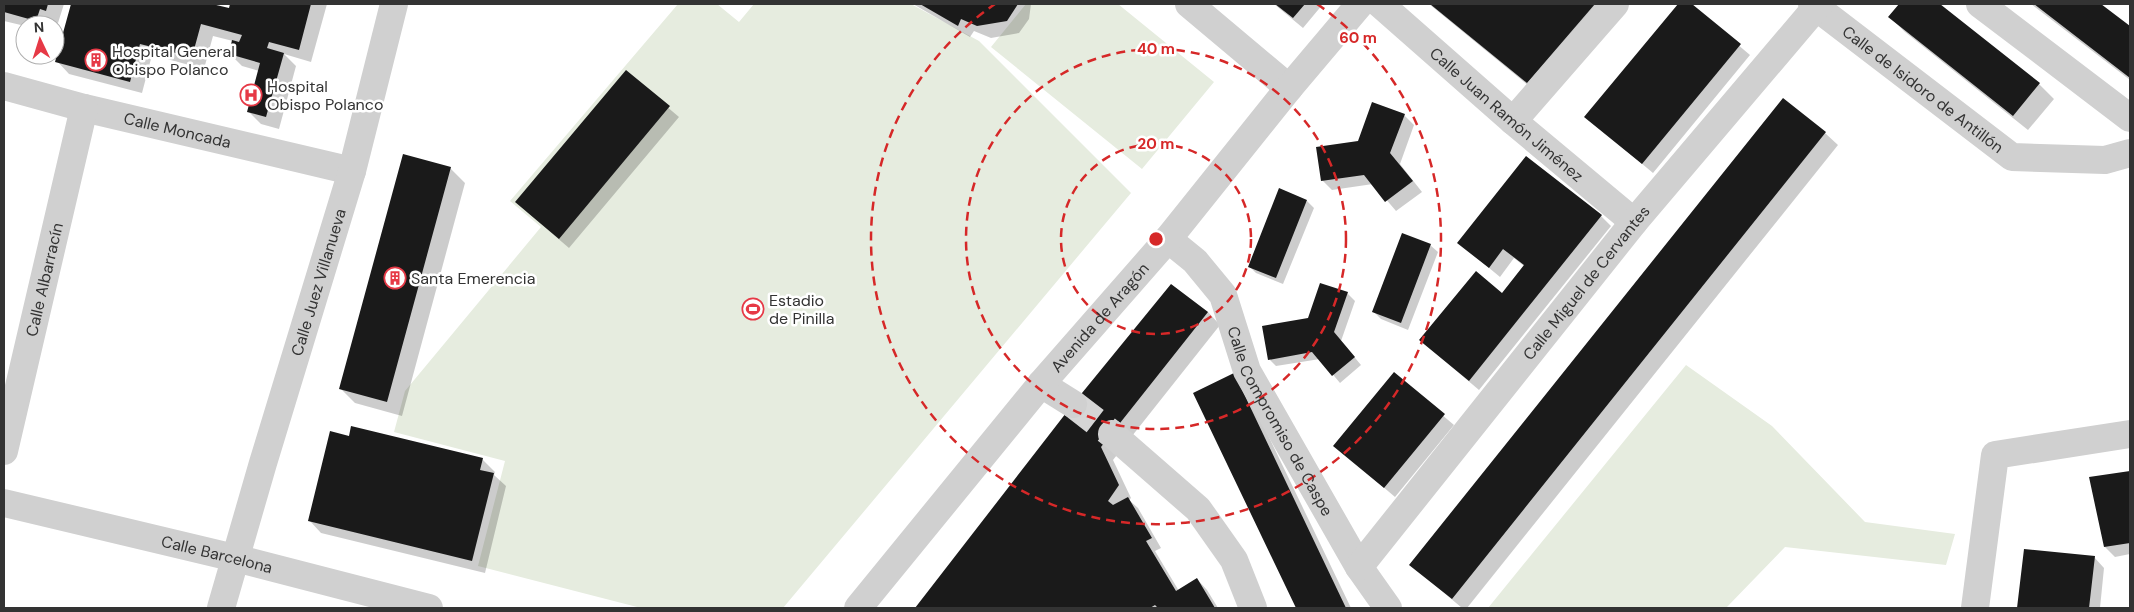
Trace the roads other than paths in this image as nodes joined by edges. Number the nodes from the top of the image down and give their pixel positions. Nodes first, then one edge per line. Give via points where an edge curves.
1 (394, 4) edge
2 (1189, 4) edge
3 (1360, 4) edge
4 (1380, 4) edge
5 (1615, 4) edge
6 (1980, 4) edge
7 (1816, 5) edge
8 (4, 86) edge
9 (1289, 88) junction
10 (84, 108) junction
11 (2130, 118) edge
12 (1513, 121) junction
13 (2130, 153) edge
14 (352, 171) junction
15 (1634, 222) junction
16 (1168, 239) junction
17 (1041, 384) junction
18 (1073, 404) tunnel mouth
19 (1112, 434) tunnel mouth
20 (2130, 434) edge
21 (4, 451) edge
22 (4, 503) edge
23 (236, 558) junction
24 (1359, 567) junction
25 (221, 608) edge
26 (428, 608) edge
27 (858, 608) edge
28 (1253, 608) edge
29 (1388, 608) edge
30 (1975, 608) edge

1 - 14 street, Calle Juez Villanueva
2 - 9 street
3 - 9 street, Avenida de Aragón
4 - 12 street, Calle Juan Ramón Jiménez
5 - 12 street
6 - 11 street
7 - 13 street, Calle de Isidoro de Antillón via 2012,157 2105,160
7 - 15 street, Calle Miguel de Cervantes
8 - 10 street, Calle Moncada
9 - 16 street, Avenida de Aragón
10 - 14 street, Calle Moncada
10 - 21 street, Calle Albarracín
12 - 15 street, Calle Juan Ramón Jiménez
14 - 23 street, Calle Juez Villanueva
15 - 24 street, Calle Miguel de Cervantes
16 - 17 street, Avenida de Aragón
16 - 24 street, Calle Compromiso de Caspe via 1195,261 1223,295 1247,371
17 - 18 street
17 - 27 street, Avenida de Aragón
19 - 28 street via 1198,509 1234,560
20 - 30 street via 1995,455
22 - 23 street, Calle Barcelona
23 - 25 street, Calle Juez Villanueva
23 - 26 street, Calle Barcelona
24 - 29 street, Calle Compromiso de Caspe

